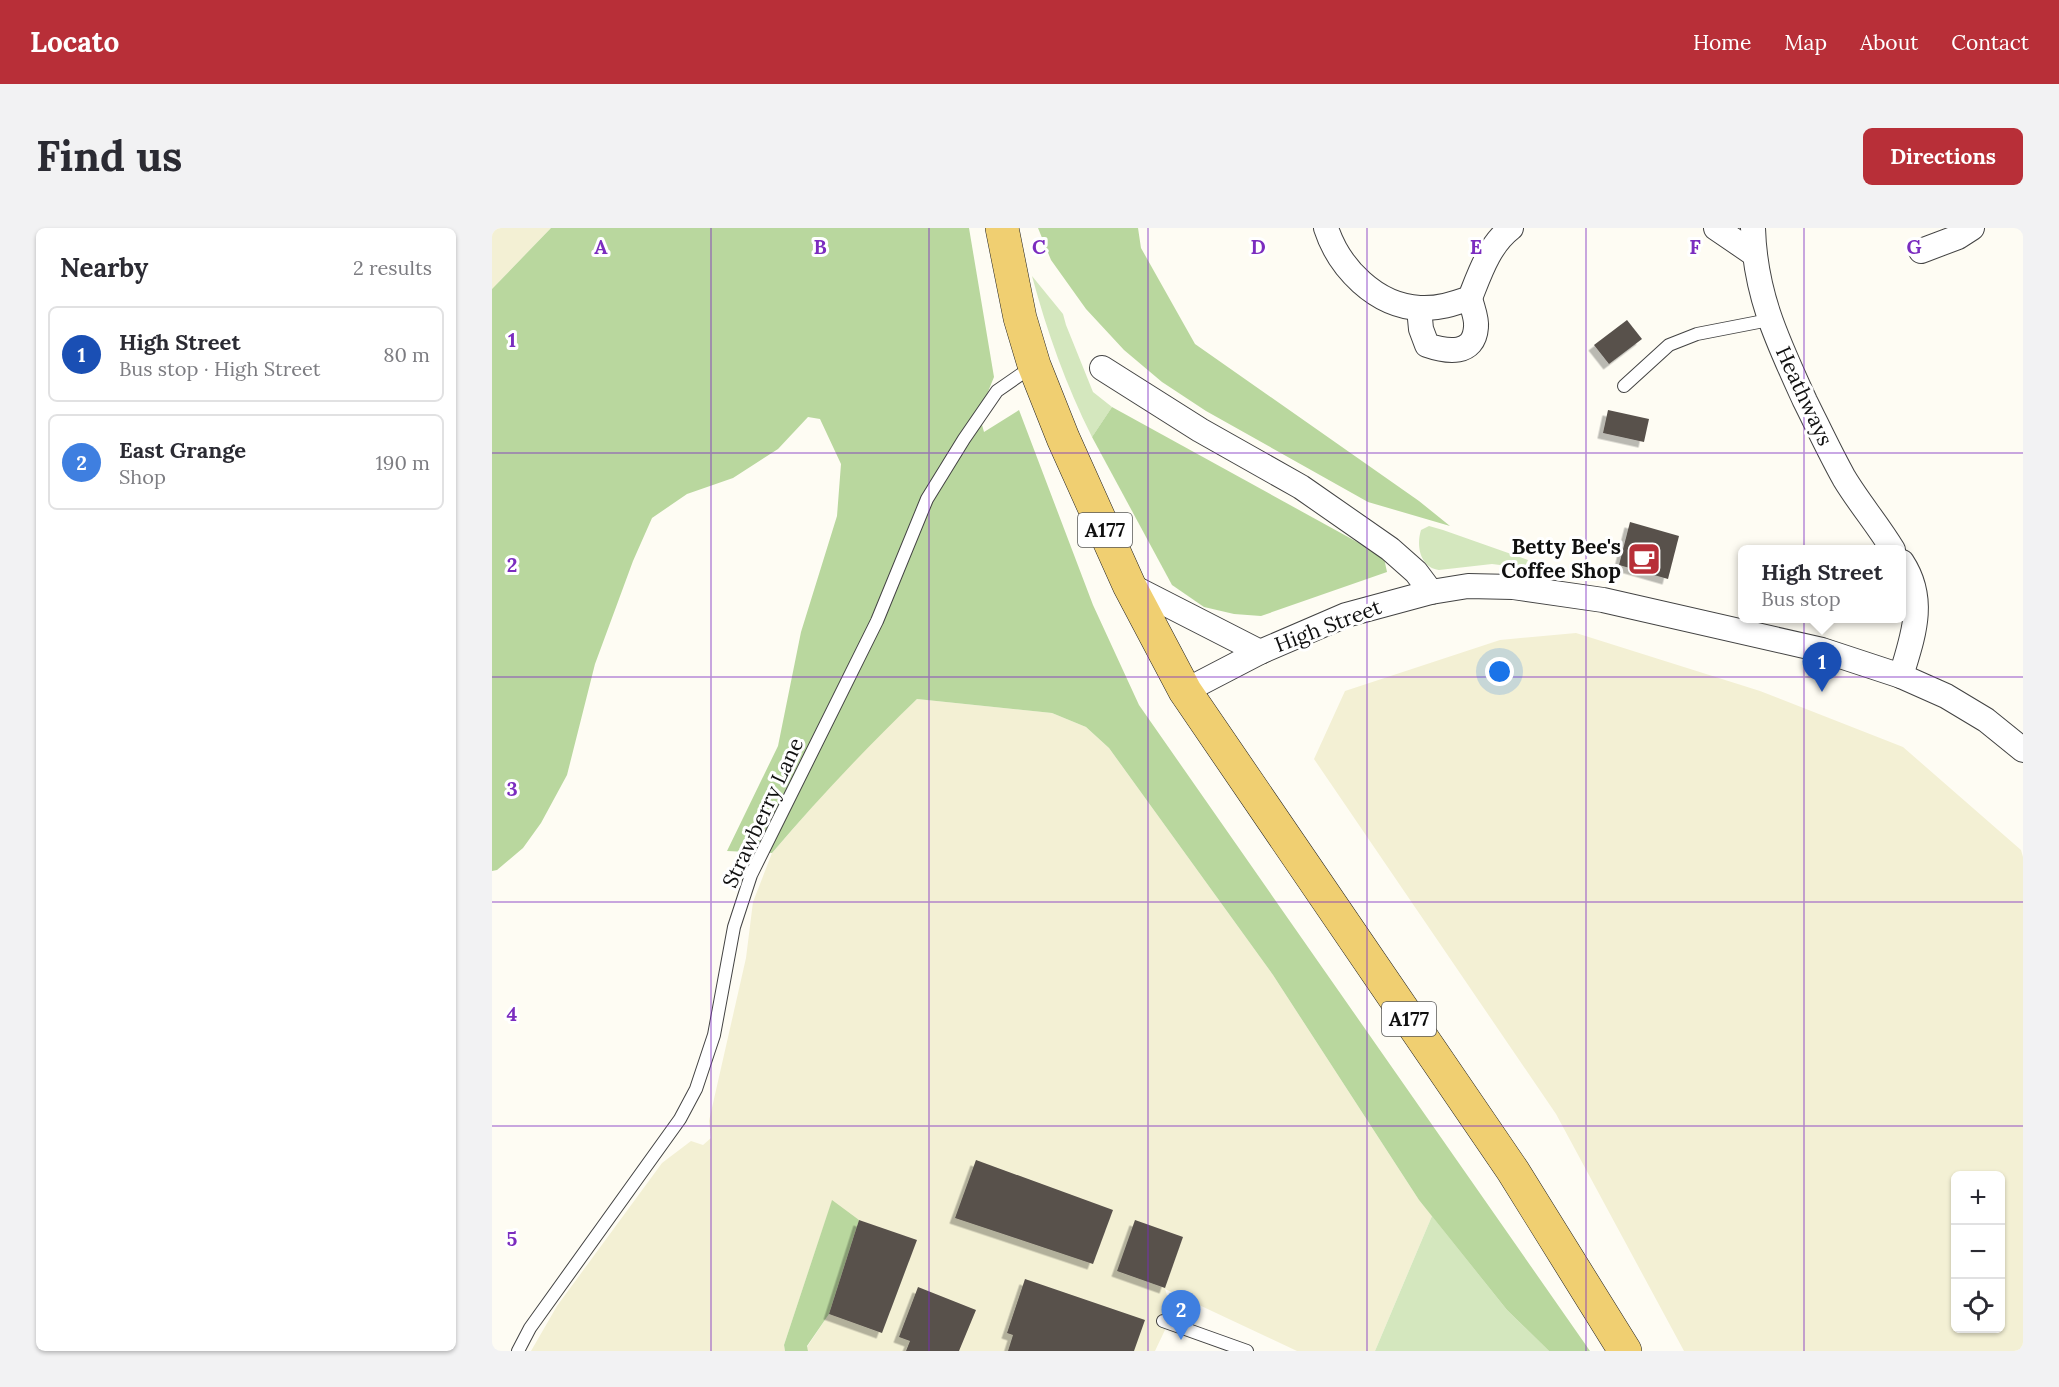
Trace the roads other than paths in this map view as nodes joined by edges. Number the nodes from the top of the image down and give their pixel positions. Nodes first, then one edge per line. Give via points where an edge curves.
1 (1002, 228) edge
2 (1326, 228) edge
3 (1511, 228) edge
4 (1716, 228) edge
5 (1753, 228) edge
6 (1972, 228) edge
7 (1921, 251) dead end
8 (1754, 254) junction
9 (1470, 298) junction
10 (1419, 308) junction
11 (1769, 320) junction
12 (1034, 365) junction
13 (1102, 368) dead end
14 (1624, 386) dead end
15 (1890, 545) edge
16 (1906, 568) edge
17 (1129, 585) junction
18 (1431, 592) junction
19 (1260, 652) junction
20 (1901, 676) junction
21 (1185, 691) junction
22 (2023, 750) edge
23 (1163, 1321) dead end
24 (518, 1351) edge
25 (1247, 1351) edge
26 (1625, 1351) edge

1 - 12 main road, A177
2 - 10 street via 1331,245 1356,277 1376,294
3 - 9 street via 1486,260
4 - 8 street
5 - 8 street, Heathways
6 - 7 street
8 - 11 street, Heathways
9 - 10 street via 1445,307
9 - 10 street via 1477,325 1473,340 1460,350 1444,351 1427,345
11 - 14 lane via 1697,334 1669,345
11 - 15 street, Heathways via 1831,454
12 - 17 main road, A177
12 - 24 lane, Strawberry Lane via 997,391 927,499 877,621 756,865 734,927 714,1035 696,1089 680,1119 530,1328
13 - 18 street via 1301,487 1390,549
16 - 20 street via 1916,600 1915,628
17 - 19 street
17 - 21 main road, A177
18 - 19 street, High Street via 1346,615
18 - 20 street, High Street via 1468,586 1513,587 1603,600 1822,650
19 - 21 street, High Street
20 - 22 street, High Street via 1986,720
21 - 26 main road, A177 via 1513,1171
23 - 25 lane

